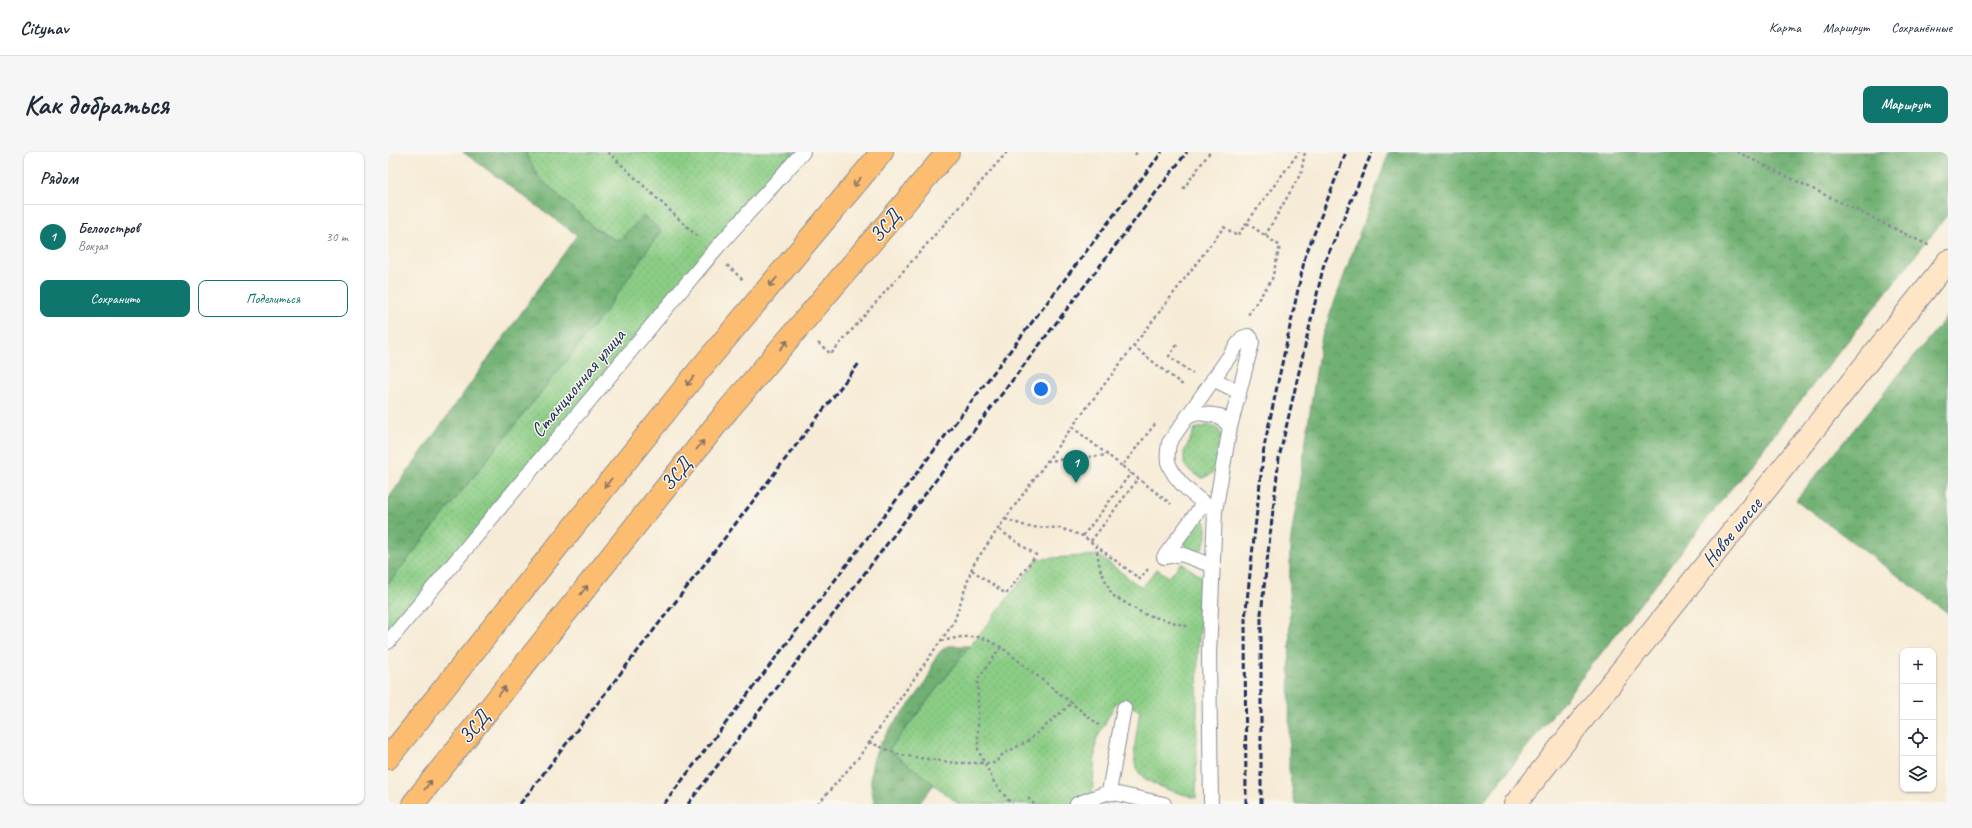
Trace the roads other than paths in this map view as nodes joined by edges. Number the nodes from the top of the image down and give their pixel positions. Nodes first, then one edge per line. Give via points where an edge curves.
1 (803, 152) edge
2 (882, 152) edge
3 (948, 152) edge
4 (1941, 254) edge
5 (1212, 379) junction
6 (1239, 392) junction
7 (1187, 417) junction
8 (1230, 427) junction
9 (1210, 507) junction
10 (1213, 566) junction
11 (388, 642) edge
12 (1124, 708) dead end
13 (388, 758) edge
14 (1109, 792) junction
15 (413, 804) edge
16 (1077, 804) edge
17 (1164, 804) edge
18 (1211, 804) edge
19 (1515, 804) edge

1 - 11 lane, Станционная улица via 713,252
2 -> 13 highway via 691,380
15 -> 3 highway, ЗСД via 728,410
4 - 19 main road, Новое шоссе
5 - 6 lane
5 - 6 lane via 1242,338 1248,336 1252,338 1252,343
5 - 7 lane
6 - 8 lane
7 - 8 lane via 1198,413 1220,416
7 - 9 lane via 1169,443 1168,461 1175,476
8 - 9 lane
9 - 10 lane
9 - 10 lane via 1164,557 1181,554
10 - 18 lane via 1209,654
12 - 14 lane
14 - 16 lane
14 - 17 lane

